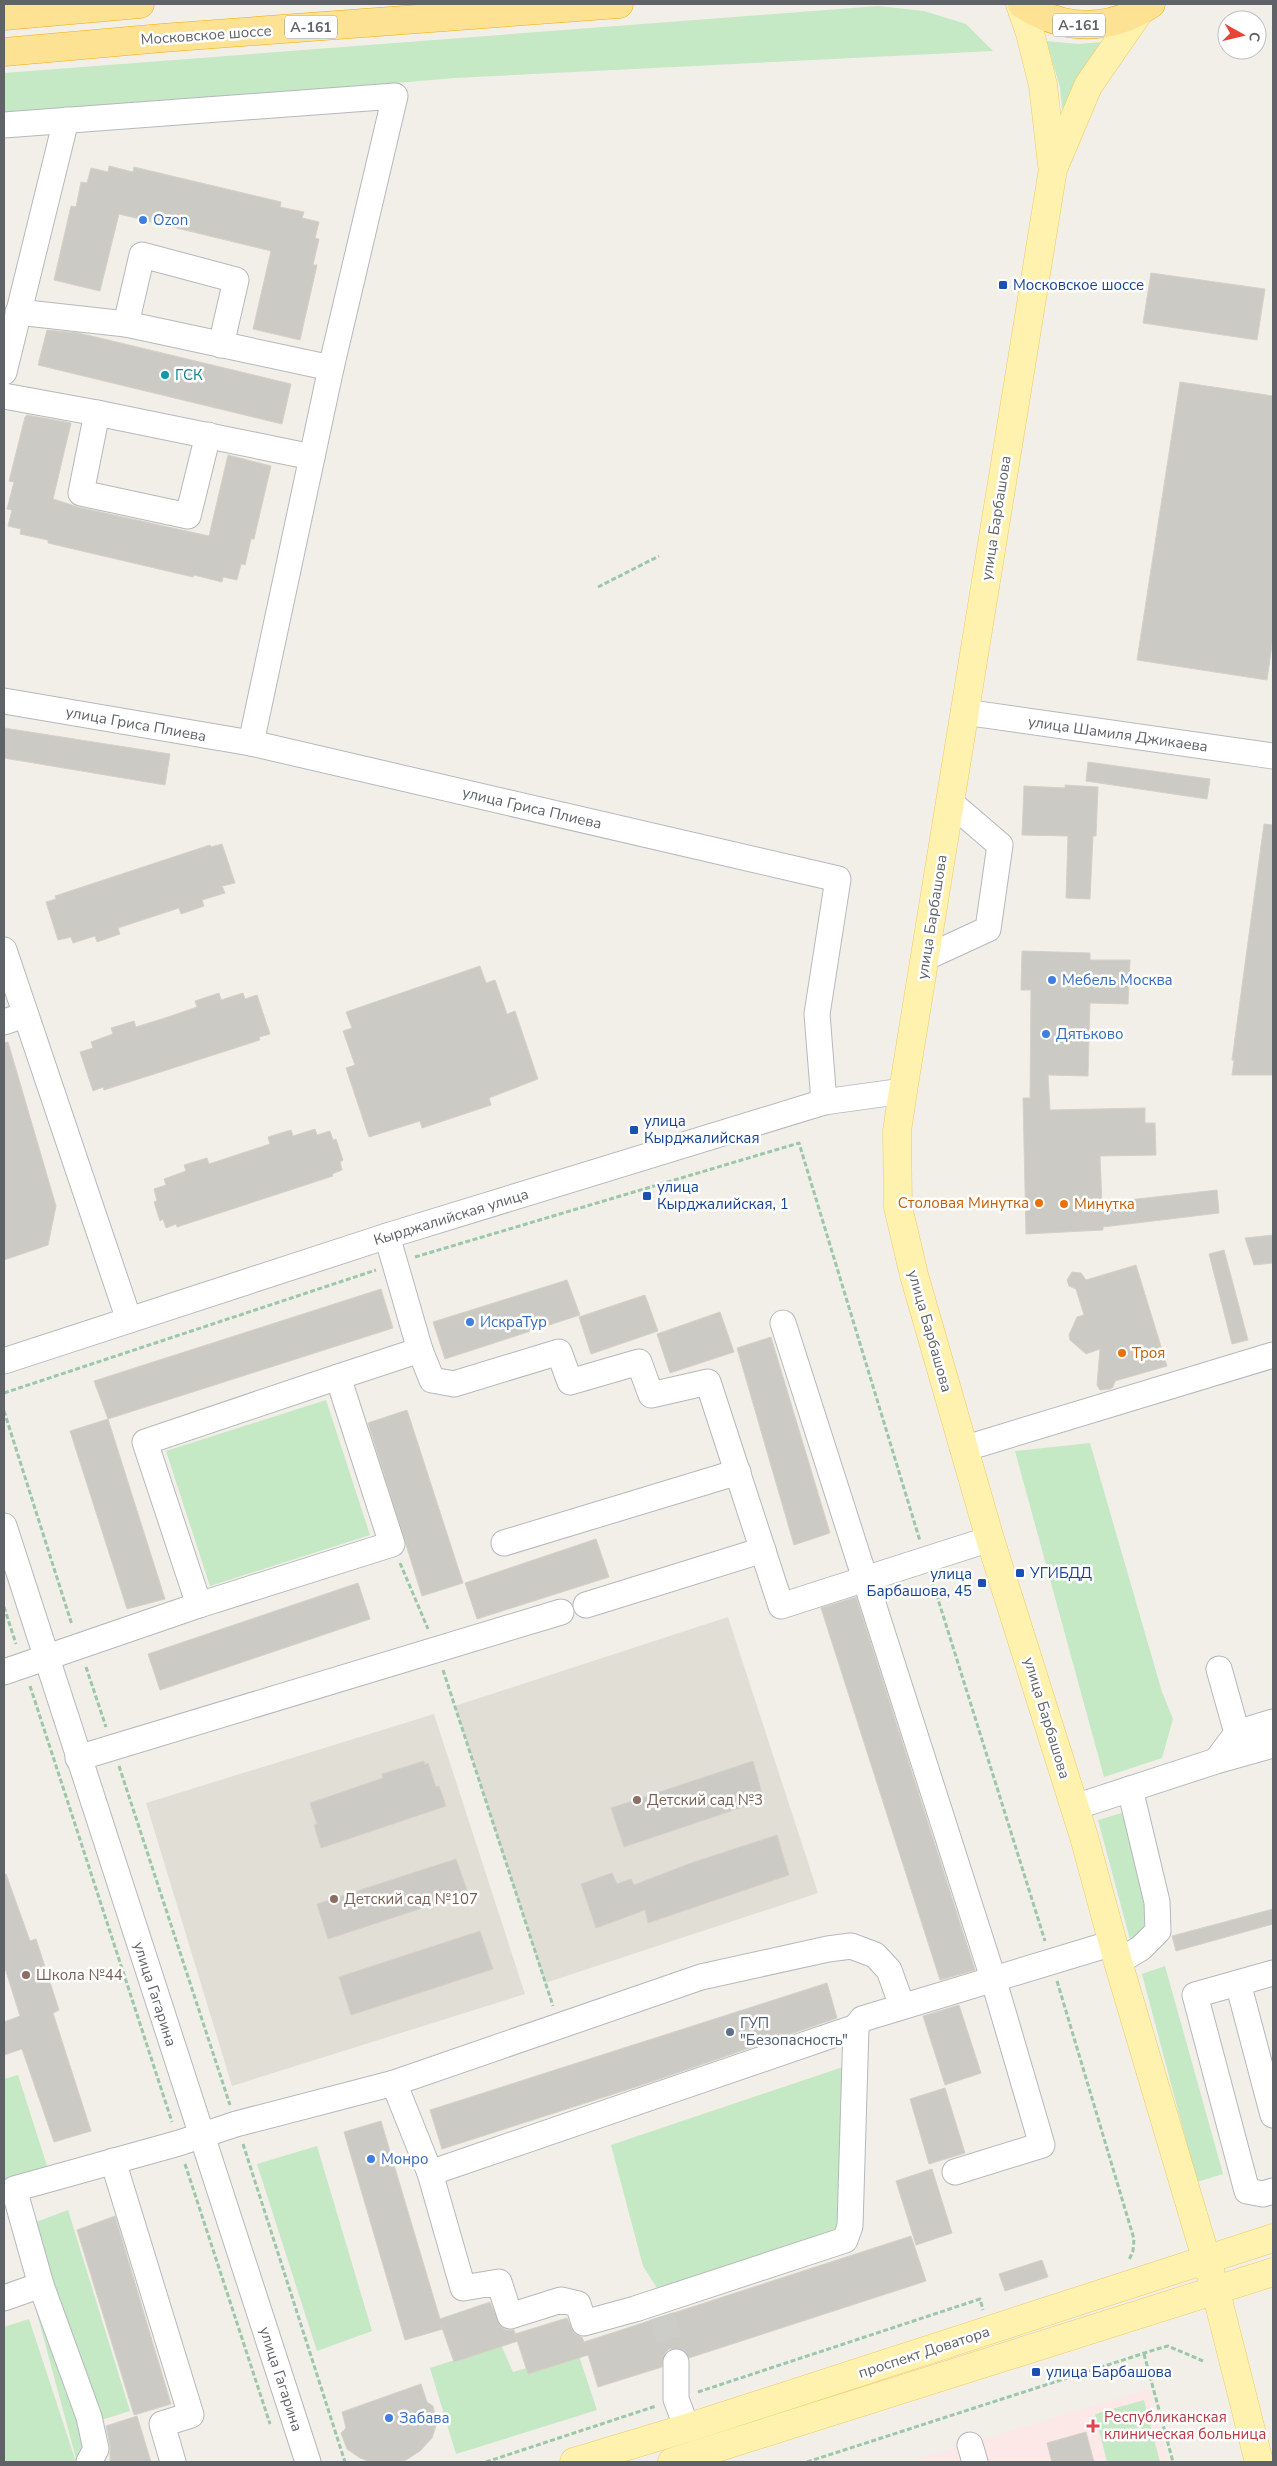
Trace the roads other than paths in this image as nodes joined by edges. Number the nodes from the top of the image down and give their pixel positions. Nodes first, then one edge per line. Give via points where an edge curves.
1 (140, 4) edge
2 (619, 4) edge
3 (1021, 4) edge
4 (1145, 8) edge
5 (18, 11) edge
6 (4, 52) edge
7 (66, 120) junction
8 (4, 125) edge
9 (1053, 169) junction
10 (18, 312) junction
11 (126, 324) junction
12 (221, 345) junction
13 (331, 368) junction
14 (4, 372) edge
15 (4, 396) edge
16 (97, 412) junction
17 (208, 435) junction
18 (312, 457) junction
19 (4, 701) edge
20 (964, 712) junction
21 (251, 743) junction
22 (1273, 756) edge
23 (951, 803) junction
24 (4, 950) edge
25 (925, 958) junction
26 (15, 1019) edge
27 (903, 1091) junction
28 (824, 1102) junction
29 (387, 1236) junction
30 (129, 1320) junction
31 (783, 1322) dead end
32 (420, 1350) junction
33 (1273, 1354) edge
34 (4, 1360) edge
35 (338, 1377) junction
36 (963, 1449) junction
37 (738, 1472) junction
38 (4, 1526) edge
39 (990, 1539) junction
40 (504, 1543) dead end
41 (763, 1550) junction
42 (865, 1579) junction
43 (199, 1605) junction
44 (586, 1605) dead end
45 (561, 1612) dead end
46 (24, 1665) edge
47 (1219, 1669) dead end
48 (1273, 1722) edge
49 (1237, 1733) junction
50 (1273, 1745) edge
51 (78, 1758) junction
52 (1216, 1761) junction
53 (1130, 1789) junction
54 (1075, 1807) junction
55 (1115, 1953) junction
56 (1273, 1973) edge
57 (993, 1978) junction
58 (1238, 1983) junction
59 (902, 2006) junction
60 (856, 2027) junction
61 (394, 2083) junction
62 (1273, 2115) edge
63 (190, 2140) junction
64 (113, 2161) junction
65 (955, 2172) dead end
66 (430, 2173) junction
67 (9, 2190) edge
68 (1273, 2191) edge
69 (1273, 2238) edge
70 (1205, 2262) junction
71 (1273, 2272) edge
72 (41, 2285) junction
73 (1216, 2292) junction
74 (4, 2298) edge
75 (676, 2362) tunnel mouth
76 (687, 2428) junction
77 (89, 2462) edge
78 (174, 2462) edge
79 (308, 2462) edge
80 (574, 2462) edge
81 (672, 2462) edge
82 (1258, 2462) edge

1 - 5 highway
2 - 6 highway, Московское шоссе / А-161
3 - 4 highway, А-161 via 1052,20 1087,26 1105,24
3 - 9 main road, улица Барбашова via 1042,85
4 - 9 main road, улица Барбашова via 1088,86
7 - 8 street
7 - 10 street
7 - 13 street via 395,96
9 - 20 main road, улица Барбашова
10 - 11 street
10 - 14 street
11 - 12 street
11 - 12 street via 142,256 236,280
12 - 13 street
13 - 18 street
15 - 16 street
16 - 17 street
16 - 17 street via 81,493 188,516
17 - 18 street
18 - 21 street
19 - 21 street, улица Гриса Плиева
20 - 22 street, улица Шамиля Джикаева
20 - 23 main road, улица Барбашова
21 - 28 street, улица Гриса Плиева via 838,879 817,1014
23 - 25 main road, улица Барбашова
23 - 25 street via 1000,845 988,929
24 - 26 street
25 - 27 main road, улица Барбашова
26 - 30 street
27 - 28 street, Кырджалийская улица
27 - 36 main road, улица Барбашова via 898,1131 898,1207
28 - 29 street, Кырджалийская улица
29 - 30 street, Кырджалийская улица
29 - 32 street
30 - 34 street, Кырджалийская улица
31 - 42 street
32 - 35 street
32 - 37 street via 432,1380 454,1384 559,1352 570,1382 639,1362 651,1395 708,1382
33 - 36 street
35 - 43 street via 145,1442
35 - 43 street via 392,1544
36 - 39 main road, улица Барбашова
37 - 40 street
37 - 41 street
38 - 46 street, улица Гагарина
39 - 42 street
39 - 54 main road, улица Барбашова
41 - 42 street via 781,1606
41 - 44 street
42 - 57 street
43 - 46 street
45 - 51 street
46 - 51 street, улица Гагарина
47 - 49 street
48 - 49 street
49 - 52 street
50 - 52 street
51 - 63 street, улица Гагарина
52 - 53 street
53 - 54 street
53 - 55 street via 1157,1902 1158,1931 1141,1948
54 - 55 main road, улица Барбашова
55 - 57 street
55 - 70 main road, улица Барбашова
56 - 58 street
57 - 59 street
57 - 65 street via 1042,2145
58 - 62 street
58 - 68 street via 1195,1995 1247,2191 1263,2194
59 - 60 street via 862,2019
59 - 61 street via 889,1970 874,1955 851,1946 701,1977
60 - 66 street
60 - 66 street via 850,2226 846,2240 659,2309 584,2323 578,2304 561,2300 510,2316 499,2282 463,2288
61 - 63 street via 236,2124
61 - 66 street
63 - 64 street
63 - 79 street, улица Гагарина
64 - 67 street
64 - 78 street via 191,2415 162,2424
67 - 72 street
69 - 70 main road, проспект Доватора
70 - 73 main road, улица Барбашова
70 - 76 main road, проспект Доватора
71 - 73 main road, проспект Доватора
72 - 74 street
72 - 77 street via 89,2417 96,2449
73 - 81 main road, проспект Доватора
73 - 82 main road, улица Барбашова
75 - 76 street via 676,2399
76 - 80 main road, проспект Доватора

